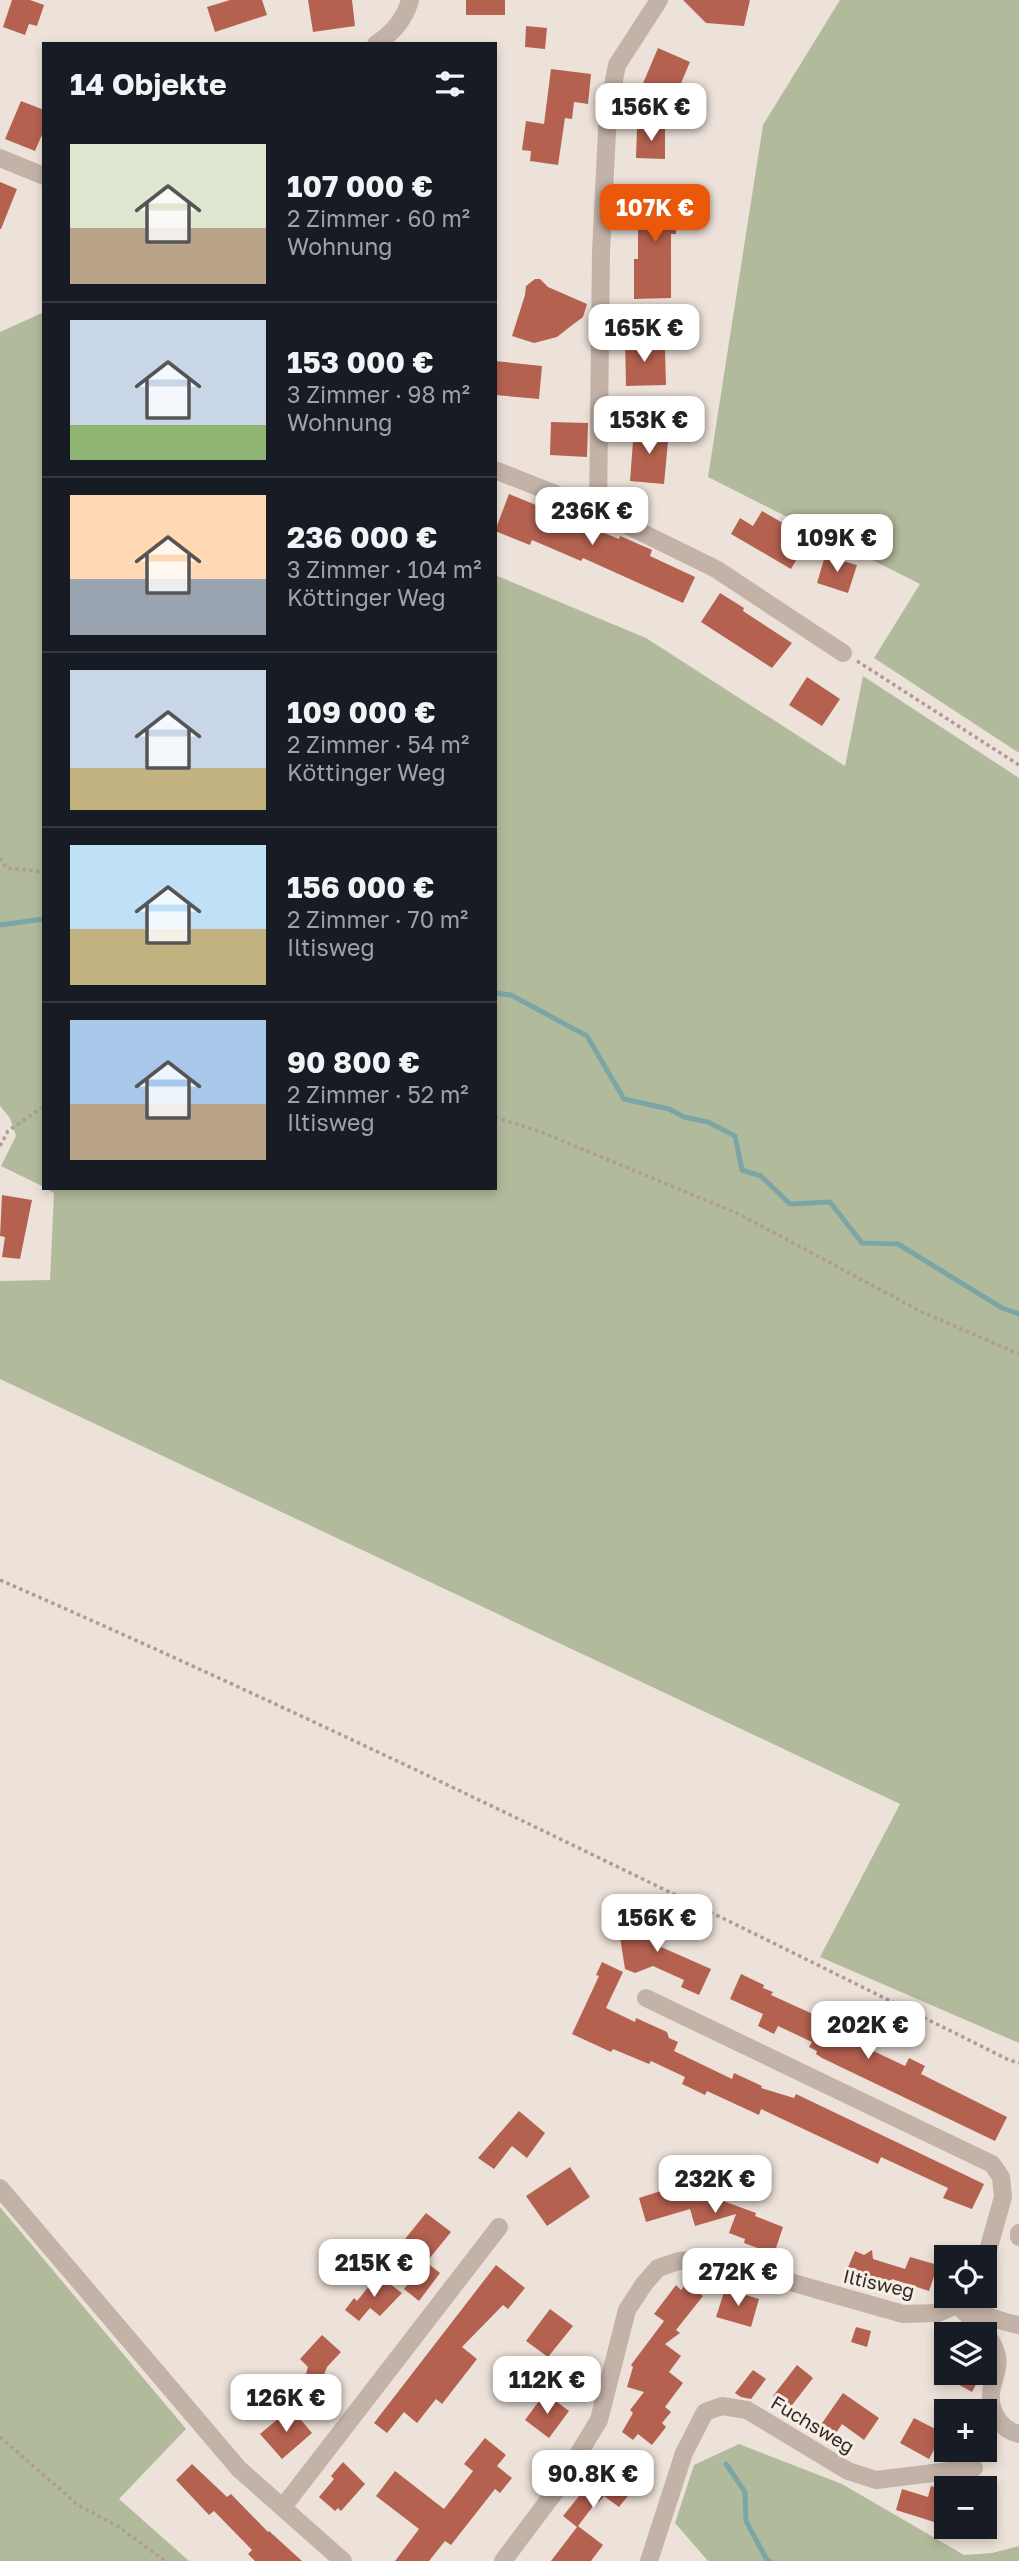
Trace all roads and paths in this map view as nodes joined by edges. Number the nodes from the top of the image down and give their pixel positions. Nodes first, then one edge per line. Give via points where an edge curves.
1 (410, 0) edge
2 (659, 0) edge
3 (379, 42) edge
4 (0, 158) edge
5 (42, 175) edge
6 (497, 471) edge
7 (598, 511) junction
8 (843, 653) joint
9 (1019, 765) edge
10 (0, 858) edge
11 (42, 872) edge
12 (42, 1107) edge
13 (497, 1119) edge
14 (0, 1146) edge
15 (1019, 1354) edge
16 (0, 1580) edge
17 (646, 1998) dead end
18 (1019, 2063) edge
19 (0, 2188) edge
20 (499, 2227) dead end
21 (990, 2245) edge
22 (946, 2308) edge
23 (966, 2308) edge
24 (976, 2308) edge
25 (1019, 2325) edge
26 (1019, 2434) edge
27 (0, 2437) edge
28 (974, 2468) dead end
29 (283, 2507) junction
30 (165, 2561) edge
31 (342, 2561) edge
32 (503, 2561) edge
33 (649, 2561) edge

1 - 3 street via 407,15
2 - 7 street via 617,65 608,111
4 - 5 street
6 - 7 street
7 - 8 street via 716,569
8 - 9 path
10 - 11 path via 6,868
12 - 14 path via 8,1131
13 - 15 path via 541,1132 739,1214 922,1312
16 - 18 path via 167,1653 617,1865
17 - 21 street via 992,2164 1001,2177 1003,2197
19 - 29 street via 189,2413 239,2469
20 - 29 street
22 - 32 street, Iltisweg via 938,2313 903,2314 709,2259 658,2268 626,2310 599,2420 556,2490
23 - 26 street via 991,2340 998,2357 991,2391 995,2416 1003,2427
24 - 25 street
27 - 30 path via 78,2505 119,2527
28 - 33 street, Fuchsweg via 876,2480 848,2471 747,2410 722,2406 705,2412 684,2453
29 - 31 street

